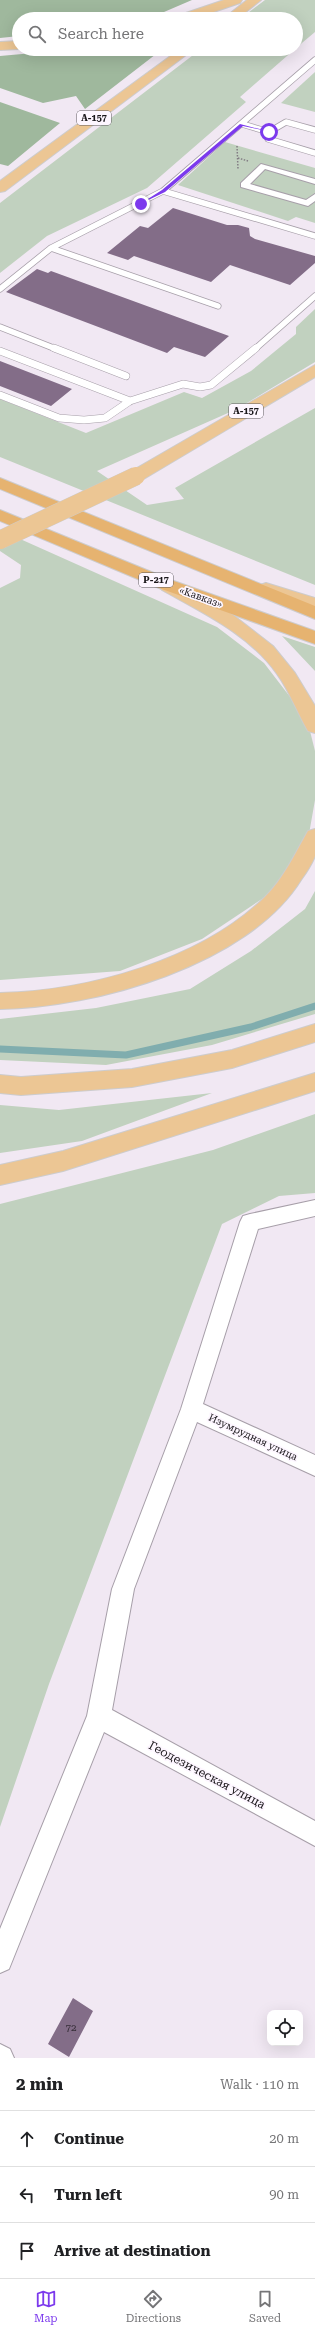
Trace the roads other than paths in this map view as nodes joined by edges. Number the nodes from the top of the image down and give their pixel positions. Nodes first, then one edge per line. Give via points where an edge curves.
1 (236, 0) edge
2 (255, 0) edge
3 (201, 12) edge
4 (239, 12) edge
5 (12, 45) edge
6 (0, 46) edge
7 (179, 56) edge
8 (315, 60) edge
9 (242, 124) junction
10 (315, 130) edge
11 (269, 132) junction
12 (315, 153) edge
13 (315, 182) edge
14 (0, 188) edge
15 (163, 191) junction
16 (315, 197) edge
17 (315, 236) edge
18 (52, 248) junction
19 (0, 288) edge
20 (315, 296) edge
21 (218, 306) dead end
22 (0, 327) edge
23 (0, 351) edge
24 (315, 370) edge
25 (126, 376) dead end
26 (315, 382) edge
27 (0, 395) edge
28 (130, 401) junction
29 (176, 453) junction
30 (0, 483) edge
31 (0, 515) edge
32 (0, 540) edge
33 (165, 584) junction
34 (247, 584) junction
35 (315, 604) edge
36 (315, 613) edge
37 (315, 638) edge
38 (315, 726) edge
39 (315, 836) edge
40 (0, 1001) edge
41 (315, 1033) edge
42 (315, 1082) edge
43 (0, 1084) edge
44 (0, 1175) edge
45 (315, 1208) edge
46 (190, 1409) junction
47 (315, 1466) edge
48 (99, 1716) junction
49 (315, 1834) edge
50 (0, 1960) edge

1 - 3 main road
2 - 4 main road
5 - 6 main road
7 - 14 main road, А-157
8 - 9 lane
9 - 11 lane
9 - 15 lane
10 - 11 lane via 286,122
11 - 12 lane via 268,139
13 - 16 street via 264,166 244,185 308,204
15 - 17 lane
15 - 18 lane
18 - 19 lane
18 - 21 lane
20 - 28 lane via 211,385 200,387 183,384
22 - 25 lane
23 - 28 lane
24 - 29 main road, А-157
26 - 29 main road via 217,440
27 - 28 lane via 59,418 84,420 105,418
29 - 32 main road, А-157, bridge via 136,476
30 - 34 highway
31 - 33 highway, «Кавказ» / Р-217
33 - 37 highway, «Кавказ» / Р-217
33 - 38 main road via 250,636 278,662
34 - 35 main road
34 - 36 highway
39 - 40 main road via 298,869 273,902 235,933 185,960 132,980 70,995 13,1002
41 - 43 main road via 232,1059 132,1078 21,1086
42 - 44 main road via 63,1161
45 - 46 street via 250,1222
46 - 47 street, Изумрудная улица
46 - 48 street via 123,1589
48 - 49 street, Геодезическая улица
48 - 50 street

